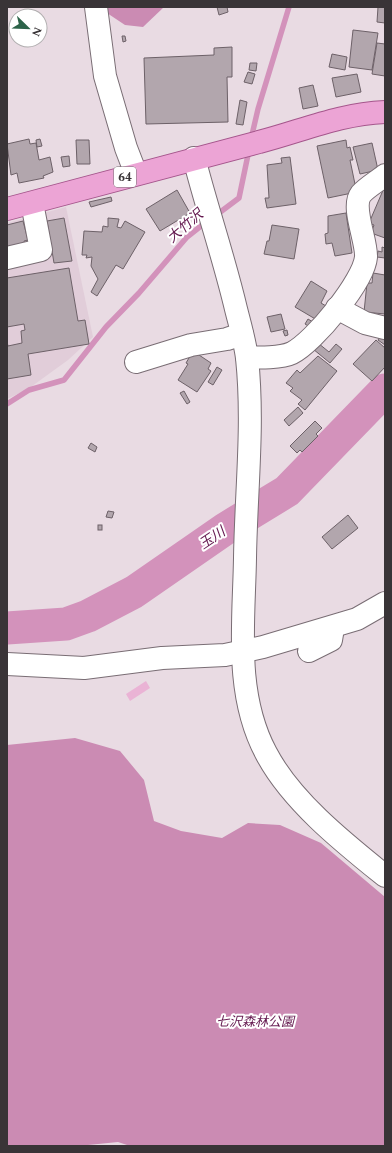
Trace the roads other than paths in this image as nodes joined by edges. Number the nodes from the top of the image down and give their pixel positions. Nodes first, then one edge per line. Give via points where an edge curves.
1 (96, 7) edge
2 (385, 112) edge
3 (194, 158) junction
4 (136, 174) junction
5 (385, 175) edge
6 (32, 202) junction
7 (7, 210) edge
8 (7, 258) edge
9 (337, 308) junction
10 (385, 328) edge
11 (242, 334) junction
12 (247, 357) junction
13 (136, 362) dead end
14 (385, 603) edge
15 (333, 626) junction
16 (243, 650) junction
17 (309, 651) dead end
18 (7, 664) edge
19 (385, 876) edge

1 - 4 street via 105,76
2 - 3 main road, 64 via 315,124
3 - 4 main road, 64
3 - 11 street via 220,245
4 - 6 main road, 64
5 - 9 street via 361,195 357,204 366,258 357,281
6 - 7 main road, 64
6 - 8 street via 41,250
9 - 10 street via 365,323
9 - 12 street via 330,320 292,353 262,358
11 - 12 street
11 - 13 street via 191,345
12 - 16 street via 250,414 244,547
14 - 15 street via 357,619
15 - 16 street via 263,647
15 - 17 street via 331,640
16 - 18 street via 225,655 162,658 91,667
16 - 19 street via 247,698 255,730 266,755 283,779 320,821

